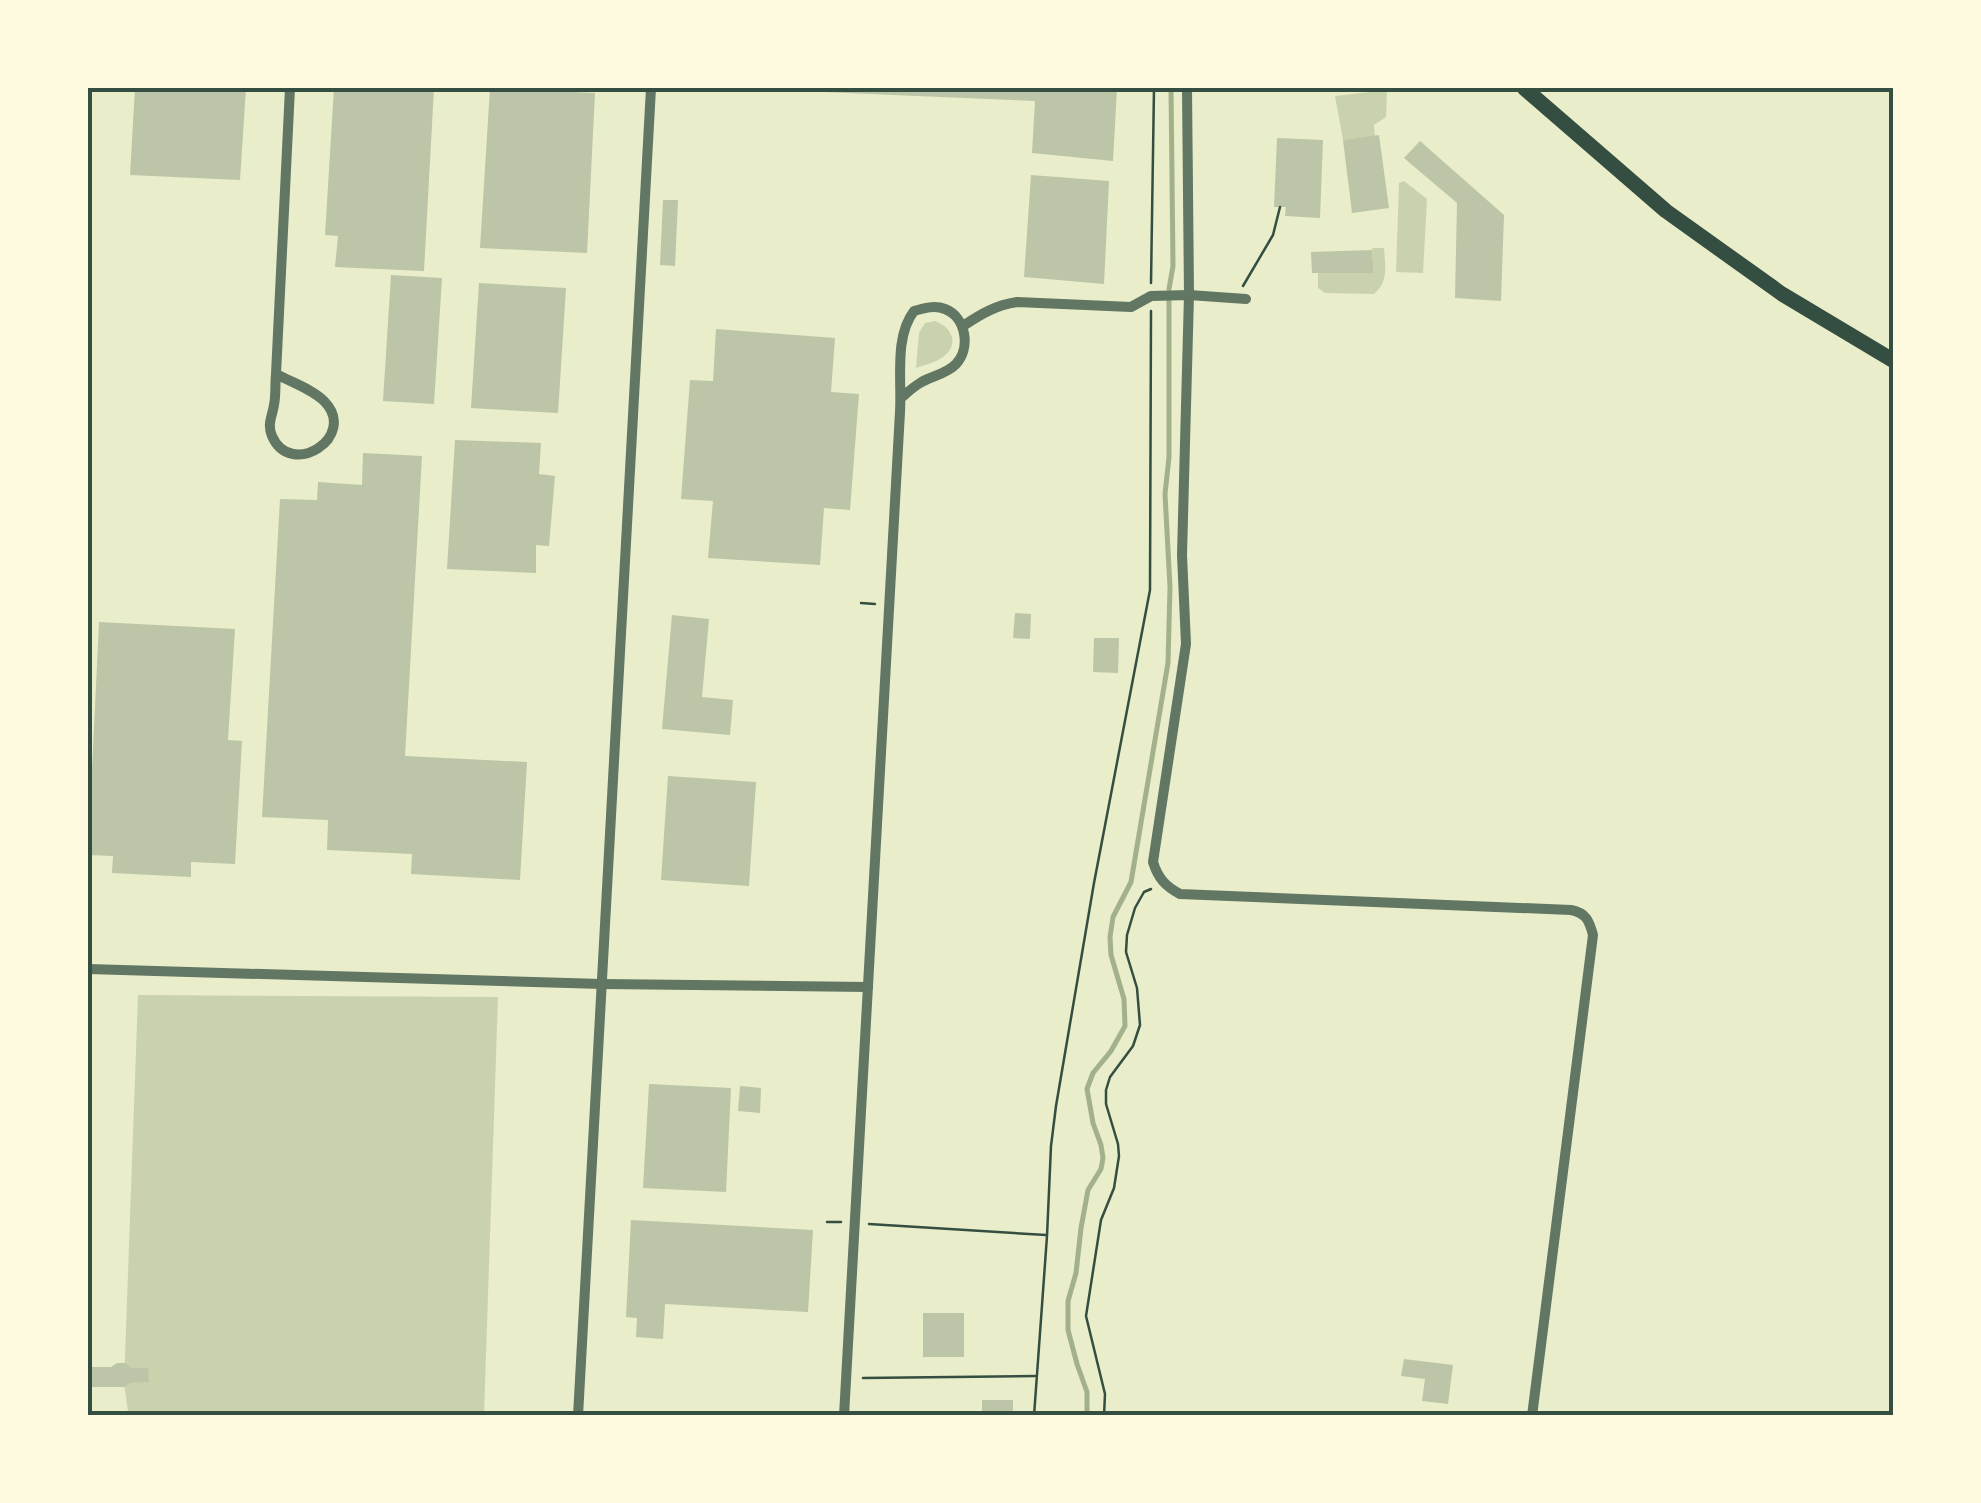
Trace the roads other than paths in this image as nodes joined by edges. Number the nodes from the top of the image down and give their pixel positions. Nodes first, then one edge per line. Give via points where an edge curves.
1 (290, 88) edge
2 (651, 88) edge
3 (1188, 88) edge
4 (1524, 88) edge
5 (1244, 294) road end
6 (1190, 295) junction
7 (963, 326) junction
8 (1894, 361) edge
9 (276, 374) junction
10 (901, 398) junction
11 (88, 969) edge
12 (602, 984) junction
13 (868, 987) junction
14 (578, 1416) edge
15 (844, 1416) edge
16 (1532, 1416) edge

1 - 9 street
2 - 12 street
3 - 6 street
4 - 8 main road via 1666,210 1782,294
5 - 6 street
6 - 7 street via 1151,296 1130,307 1001,304
6 - 16 street via 1182,555 1186,644 1153,862 1157,876 1180,894 1570,910 1589,919 1593,934
7 - 10 street via 962,356 954,366
7 - 10 street via 943,307 914,311 902,338
9 - 9 street via 272,435 290,452 320,449 333,422 328,405
10 - 13 street
11 - 12 street
12 - 13 street
12 - 14 street
13 - 15 street

